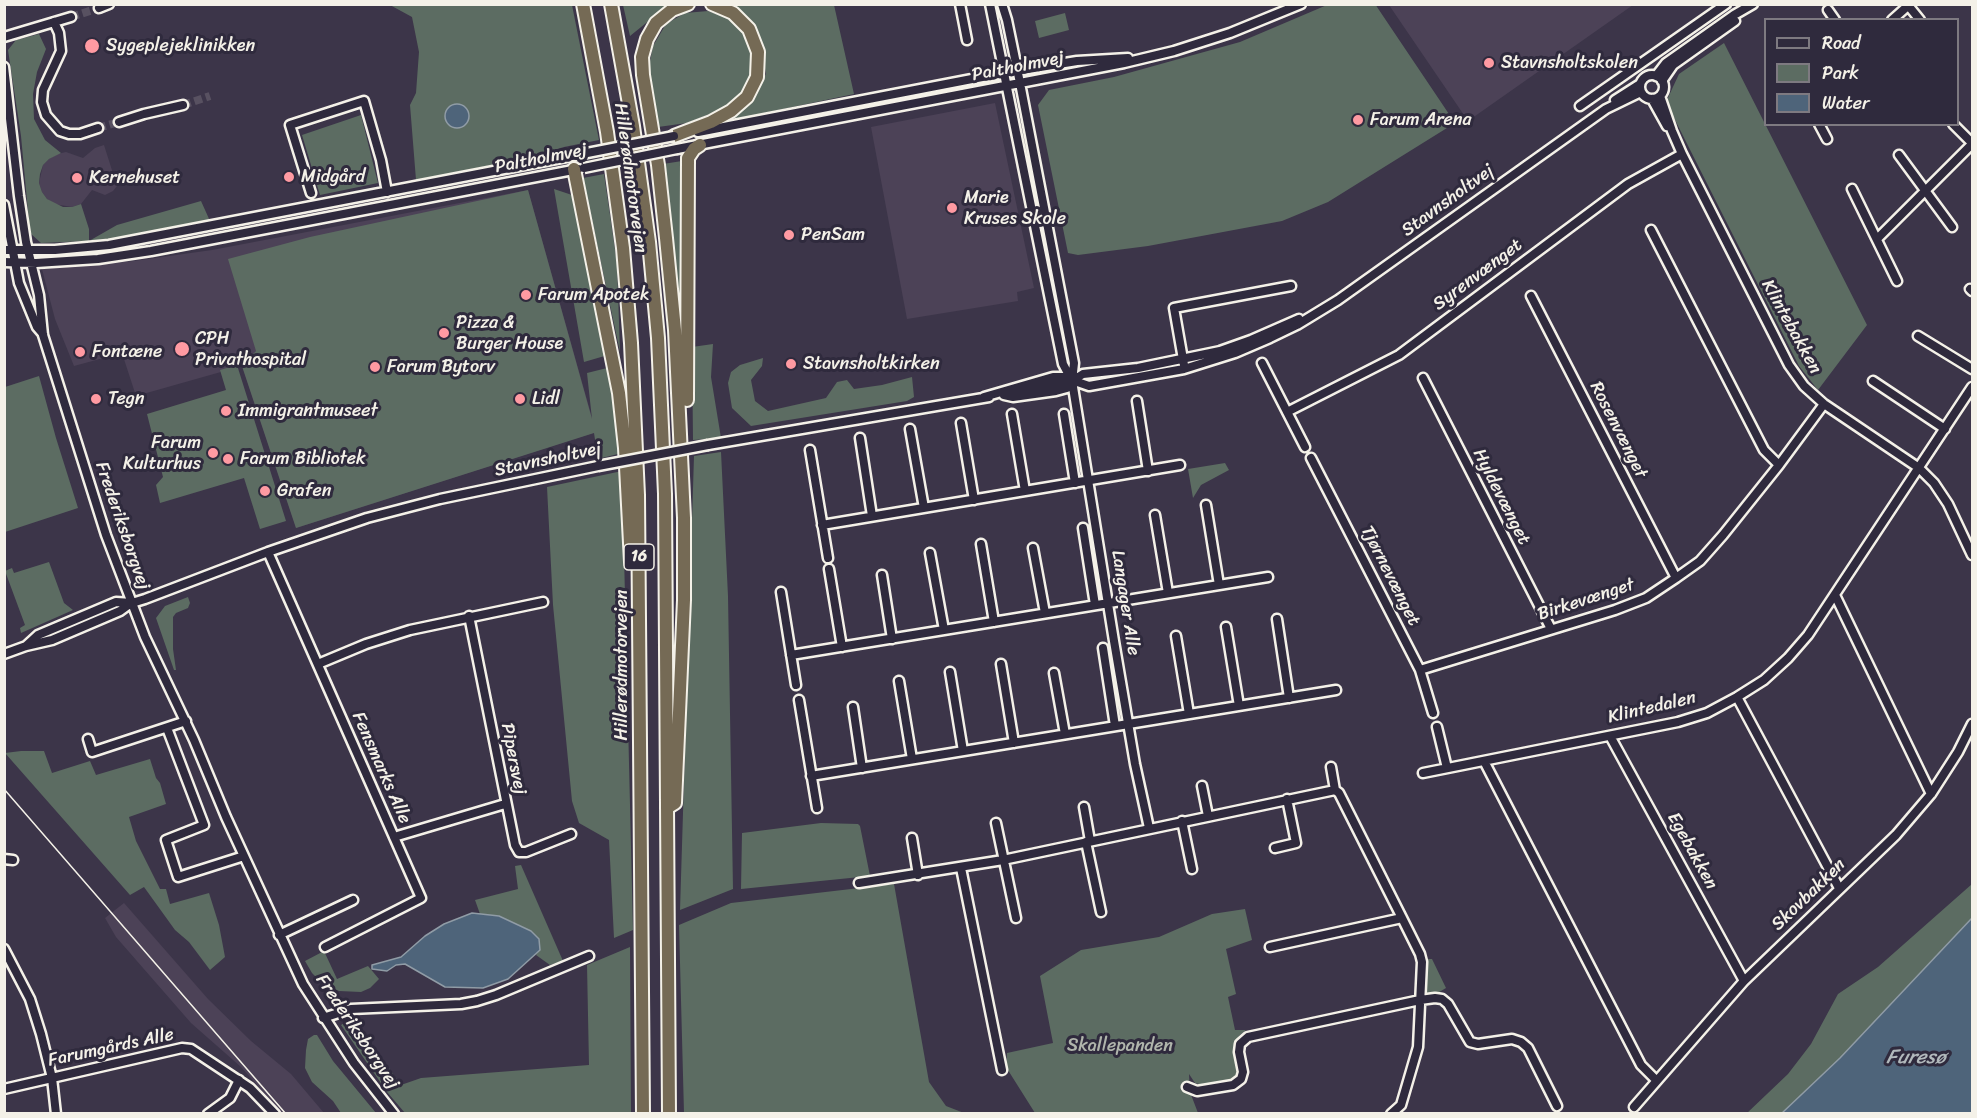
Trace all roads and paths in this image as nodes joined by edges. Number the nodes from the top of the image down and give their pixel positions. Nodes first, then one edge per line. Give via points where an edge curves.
1 (109, 4) edge
2 (583, 4) edge
3 (611, 4) edge
4 (688, 4) edge
5 (712, 4) edge
6 (960, 4) edge
7 (990, 4) edge
8 (1002, 4) edge
9 (1301, 4) edge
10 (1726, 4) edge
11 (1909, 5) edge
12 (1751, 6) edge
13 (99, 8) dead end
14 (1828, 10) dead end
15 (71, 17) tunnel mouth
16 (1834, 18) edge
17 (1894, 18) edge
18 (1919, 18) edge
19 (54, 22) junction
20 (1689, 30) junction
21 (4, 37) edge
22 (967, 40) dead end
23 (1699, 43) junction
24 (1153, 56) junction
25 (4, 67) edge
26 (1018, 71) junction
27 (1003, 74) junction
28 (1659, 79) junction
29 (1020, 83) junction
30 (1006, 86) junction
31 (1641, 88) junction
32 (1656, 97) junction
33 (183, 105) tunnel mouth
34 (1580, 106) dead end
35 (816, 109) junction
36 (119, 122) tunnel mouth
37 (818, 122) junction
38 (1820, 126) edge
39 (1955, 126) edge
40 (98, 128) tunnel mouth
41 (674, 136) junction
42 (1827, 139) dead end
43 (1972, 144) edge
44 (700, 145) junction
45 (1682, 154) junction
46 (1899, 155) dead end
47 (572, 156) junction
48 (579, 168) junction
49 (1852, 189) dead end
50 (1925, 191) junction
51 (387, 192) junction
52 (311, 193) dead end
53 (4, 206) edge
54 (1952, 227) dead end
55 (1651, 230) dead end
56 (1877, 238) junction
57 (8, 250) edge
58 (28, 251) junction
59 (9, 263) edge
60 (31, 263) junction
61 (1897, 281) dead end
62 (1291, 286) dead end
63 (1531, 296) dead end
64 (43, 335) junction
65 (1918, 336) dead end
66 (1262, 363) dead end
67 (1184, 364) junction
68 (1972, 369) edge
69 (1423, 378) dead end
70 (1072, 381) junction
71 (1873, 381) dead end
72 (1972, 387) edge
73 (984, 397) junction
74 (1137, 401) dead end
75 (1824, 404) junction
76 (1287, 412) junction
77 (1012, 414) dead end
78 (1064, 414) dead end
79 (961, 423) dead end
80 (910, 429) dead end
81 (1945, 429) junction
82 (860, 438) dead end
83 (1305, 447) dead end
84 (810, 450) dead end
85 (1311, 458) dead end
86 (1180, 465) dead end
87 (1779, 465) junction
88 (1919, 468) junction
89 (1148, 471) junction
90 (1089, 480) junction
91 (1075, 483) junction
92 (1025, 491) junction
93 (974, 500) junction
94 (1206, 505) dead end
95 (924, 508) junction
96 (1155, 515) dead end
97 (873, 516) junction
98 (684, 518) junction
99 (822, 525) junction
100 (1083, 528) dead end
101 (981, 544) dead end
102 (1033, 548) dead end
103 (268, 552) junction
104 (930, 553) dead end
105 (1972, 555) edge
106 (828, 558) dead end
107 (829, 569) dead end
108 (882, 575) dead end
109 (1268, 577) dead end
110 (1676, 578) junction
111 (1219, 585) junction
112 (781, 592) dead end
113 (1168, 593) junction
114 (1835, 595) junction
115 (543, 602) dead end
116 (132, 603) junction
117 (1108, 603) junction
118 (1095, 605) junction
119 (1045, 613) junction
120 (468, 616) junction
121 (1276, 619) dead end
122 (994, 622) junction
123 (1226, 627) dead end
124 (1551, 629) junction
125 (944, 630) junction
126 (1176, 636) dead end
127 (892, 639) junction
128 (842, 647) junction
129 (1103, 648) dead end
130 (640, 649) junction
131 (4, 654) edge
132 (791, 655) junction
133 (318, 664) junction
134 (1001, 664) dead end
135 (1420, 670) junction
136 (950, 672) dead end
137 (1054, 673) dead end
138 (899, 681) dead end
139 (796, 685) dead end
140 (1336, 690) dead end
141 (1737, 697) junction
142 (1289, 698) junction
143 (799, 700) dead end
144 (1239, 706) junction
145 (853, 707) dead end
146 (1433, 713) dead end
147 (1189, 714) junction
148 (186, 722) junction
149 (1128, 724) junction
150 (1972, 724) edge
151 (1115, 726) junction
152 (1437, 727) dead end
153 (167, 728) junction
154 (1065, 734) junction
155 (1610, 736) junction
156 (88, 739) dead end
157 (1014, 743) junction
158 (963, 751) junction
159 (912, 759) junction
160 (1484, 761) junction
161 (1331, 767) dead end
162 (862, 768) junction
163 (1447, 768) junction
164 (1423, 773) dead end
165 (811, 776) junction
166 (1202, 786) dead end
167 (1335, 790) junction
168 (1931, 794) junction
169 (1287, 799) junction
170 (505, 804) junction
171 (1084, 807) dead end
172 (667, 808) junction
173 (817, 808) dead end
174 (1208, 816) junction
175 (1182, 821) junction
176 (996, 823) dead end
177 (1149, 828) junction
178 (571, 834) dead end
179 (394, 837) junction
180 (912, 838) dead end
181 (1088, 842) junction
182 (1275, 848) dead end
183 (244, 856) junction
184 (1003, 860) junction
185 (962, 868) junction
186 (1192, 869) dead end
187 (918, 875) junction
188 (859, 883) dead end
189 (1839, 888) junction
190 (353, 900) dead end
191 (1101, 912) dead end
192 (1016, 918) dead end
193 (1402, 918) junction
194 (279, 935) junction
195 (325, 947) dead end
196 (1270, 947) dead end
197 (4, 949) edge
198 (589, 956) dead end
199 (1744, 981) junction
200 (1420, 1000) junction
201 (323, 1018) junction
202 (1002, 1070) dead end
203 (52, 1078) junction
204 (240, 1080) junction
205 (1656, 1080) junction
206 (1187, 1087) dead end
207 (4, 1089) edge
208 (1557, 1106) dead end
209 (1634, 1107) dead end
210 (56, 1113) edge
211 (208, 1113) edge
212 (275, 1113) edge
213 (394, 1113) edge
214 (643, 1113) edge
215 (669, 1113) edge
216 (1391, 1113) edge

1 - 13 street
2 - 130 highway, Hillerødmotorvejen / 16 via 623,248 638,495
3 - 172 highway, Hillerødmotorvejen / 16 via 633,126 658,338 665,494
4 - 98 highway via 672,10 656,23 645,43 642,62 671,287
5 - 41 highway via 738,17 751,33 758,52 757,77 737,107
6 - 22 street
7 - 27 street
8 - 26 street
9 - 24 street, Paltholmvej via 1230,33
10 - 20 street
11 - 17 street
11 - 18 street
12 - 23 street via 1737,20
14 - 16 street
15 - 19 street
19 - 21 street
19 - 40 street via 61,51 43,90 46,115 60,131 69,134
20 - 23 street
20 - 34 street
23 - 28 street
24 - 26 street, Paltholmvej via 1077,61
24 - 29 street, Paltholmvej
25 - 58 street, Frederiksborgvej
26 - 27 street, Paltholmvej
26 - 29 street
27 - 30 street
27 - 35 street, Paltholmvej
28 - 31 street via 1647,76
28 - 32 street via 1663,89
29 - 30 street, Paltholmvej
29 - 70 street via 1074,363
30 - 37 street, Paltholmvej
30 - 70 street via 1063,364
31 - 32 street via 1647,98
31 - 67 street, Stavnsholtvej via 1619,96 1338,300 1309,317
32 - 45 street, Klintebakken
33 - 36 street
35 - 37 street
35 - 41 street, Paltholmvej
37 - 44 street, Paltholmvej
38 - 42 street
39 - 43 street
41 - 47 street, Paltholmvej, bridge
43 - 50 street
44 - 48 street, Paltholmvej, bridge
44 - 98 highway via 688,158
45 - 75 street, Klintebakken via 1789,365
45 - 76 street, Syrenvænget via 1628,184 1399,355
46 - 50 street
47 - 48 street
47 - 51 street, Paltholmvej
48 - 60 street, Paltholmvej via 151,251
48 - 130 highway via 619,393
49 - 56 street
50 - 54 street
50 - 56 street
51 - 52 street via 364,101 290,125
51 - 58 street, Paltholmvej via 109,245
53 - 57 street, Frederiksborgvej
55 - 87 street via 1764,450
56 - 61 street
57 - 58 street, Paltholmvej
57 - 59 street, Frederiksborgvej
58 - 60 street, Frederiksborgvej
59 - 60 street, Paltholmvej
59 - 64 street, Frederiksborgvej
60 - 64 street, Frederiksborgvej
62 - 67 street via 1174,309
63 - 110 street, Rosenvænget
64 - 116 street, Frederiksborgvej via 98,512
65 - 68 street
66 - 76 street
67 - 70 street, Stavnsholtvej via 1089,386
69 - 124 street, Hyldevænget
70 - 73 street, Stavnsholtvej via 1053,377
70 - 73 street, Stavnsholtvej via 1067,388 1056,391
70 - 90 street, Langager Alle
71 - 81 street
72 - 81 street, Klintedalen
73 - 103 street, Stavnsholtvej, bridge via 708,445 440,499 367,518
74 - 89 street
75 - 87 street, Birkevænget
75 - 88 street, Klintebakken
76 - 83 street
77 - 92 street
78 - 91 street
79 - 93 street
80 - 95 street
81 - 88 street, Klintedalen
82 - 97 street
84 - 99 street
85 - 135 street, Tjørnevænget
86 - 89 street
87 - 110 street, Birkevænget via 1700,561
88 - 105 street, Klintebakken via 1948,504
88 - 114 street, Klintedalen
89 - 90 street
90 - 91 street
90 - 117 street, Langager Alle
91 - 92 street
92 - 93 street
93 - 95 street
94 - 111 street
95 - 97 street
96 - 113 street
97 - 99 street
98 - 172 highway via 675,803
99 - 106 street
100 - 118 street
101 - 122 street
102 - 119 street
103 - 116 street, Stavnsholtvej
103 - 133 street, Fensmarks Alle
104 - 125 street
107 - 128 street
108 - 127 street
109 - 111 street
110 - 124 street, Birkevænget via 1646,598
111 - 113 street
112 - 132 street
113 - 117 street
114 - 141 street, Klintedalen via 1788,658
114 - 168 street
115 - 120 street
116 - 131 street, Stavnsholtvej via 120,612 52,640
116 - 148 street, Frederiksborgvej
117 - 118 street
117 - 149 street, Langager Alle
118 - 119 street
119 - 122 street
120 - 133 street via 366,644
120 - 170 street, Pipersvej
121 - 142 street
122 - 125 street
123 - 144 street
124 - 135 street, Birkevænget
125 - 127 street
126 - 147 street
127 - 128 street
128 - 132 street
129 - 151 street
130 - 214 highway, Hillerødmotorvejen / 16
132 - 139 street
133 - 179 street, Fensmarks Alle
134 - 157 street
135 - 146 street, Tjørnevænget
136 - 158 street
137 - 154 street
138 - 159 street
140 - 142 street
141 - 155 street, Klintedalen via 1678,722
141 - 189 street
142 - 144 street
143 - 165 street
144 - 147 street
145 - 162 street
147 - 149 street
148 - 153 street
148 - 183 street, Frederiksborgvej
149 - 151 street
149 - 177 street, Langager Alle
150 - 168 street, Skovbakken
151 - 154 street
152 - 163 street
153 - 156 street via 92,752
153 - 183 street via 204,825 166,840 178,877
154 - 157 street
155 - 160 street, Klintedalen
155 - 199 street, Egebakken
157 - 158 street
158 - 159 street
159 - 162 street
160 - 163 street, Klintedalen
160 - 205 street via 1641,1065
161 - 167 street
162 - 165 street
163 - 164 street, Klintedalen
165 - 173 street
166 - 174 street
167 - 169 street
167 - 193 street
168 - 189 street, Skovbakken via 1896,835
169 - 174 street
169 - 182 street via 1296,843
170 - 178 street, Pipersvej via 519,852
170 - 179 street
171 - 181 street
172 - 215 highway, Hillerødmotorvejen / 16
174 - 175 street
175 - 177 street
175 - 186 street
176 - 184 street
177 - 181 street
179 - 195 street, Fensmarks Alle via 421,898
180 - 187 street
181 - 184 street
181 - 191 street
183 - 194 street, Frederiksborgvej
184 - 185 street
184 - 192 street
185 - 187 street
185 - 202 street
187 - 188 street
189 - 199 street, Skovbakken
190 - 194 street
193 - 196 street
193 - 200 street via 1422,963
194 - 201 street, Frederiksborgvej
197 - 203 street via 30,999
198 - 201 street via 496,995 461,1004 351,1009
199 - 205 street, Skovbakken
200 - 206 street via 1248,1038 1240,1044 1244,1072 1241,1079 1233,1085 1215,1088
200 - 208 street via 1442,999 1448,1004 1470,1042 1521,1042 1528,1048
200 - 216 street via 1418,1047 1401,1106
201 - 213 street, Frederiksborgvej
203 - 204 street, Farumgårds Alle via 182,1048 198,1052
203 - 207 street, Farumgårds Alle
203 - 210 street
204 - 211 street via 230,1098
204 - 212 street, Farumgårds Alle
205 - 209 street, Skovbakken

